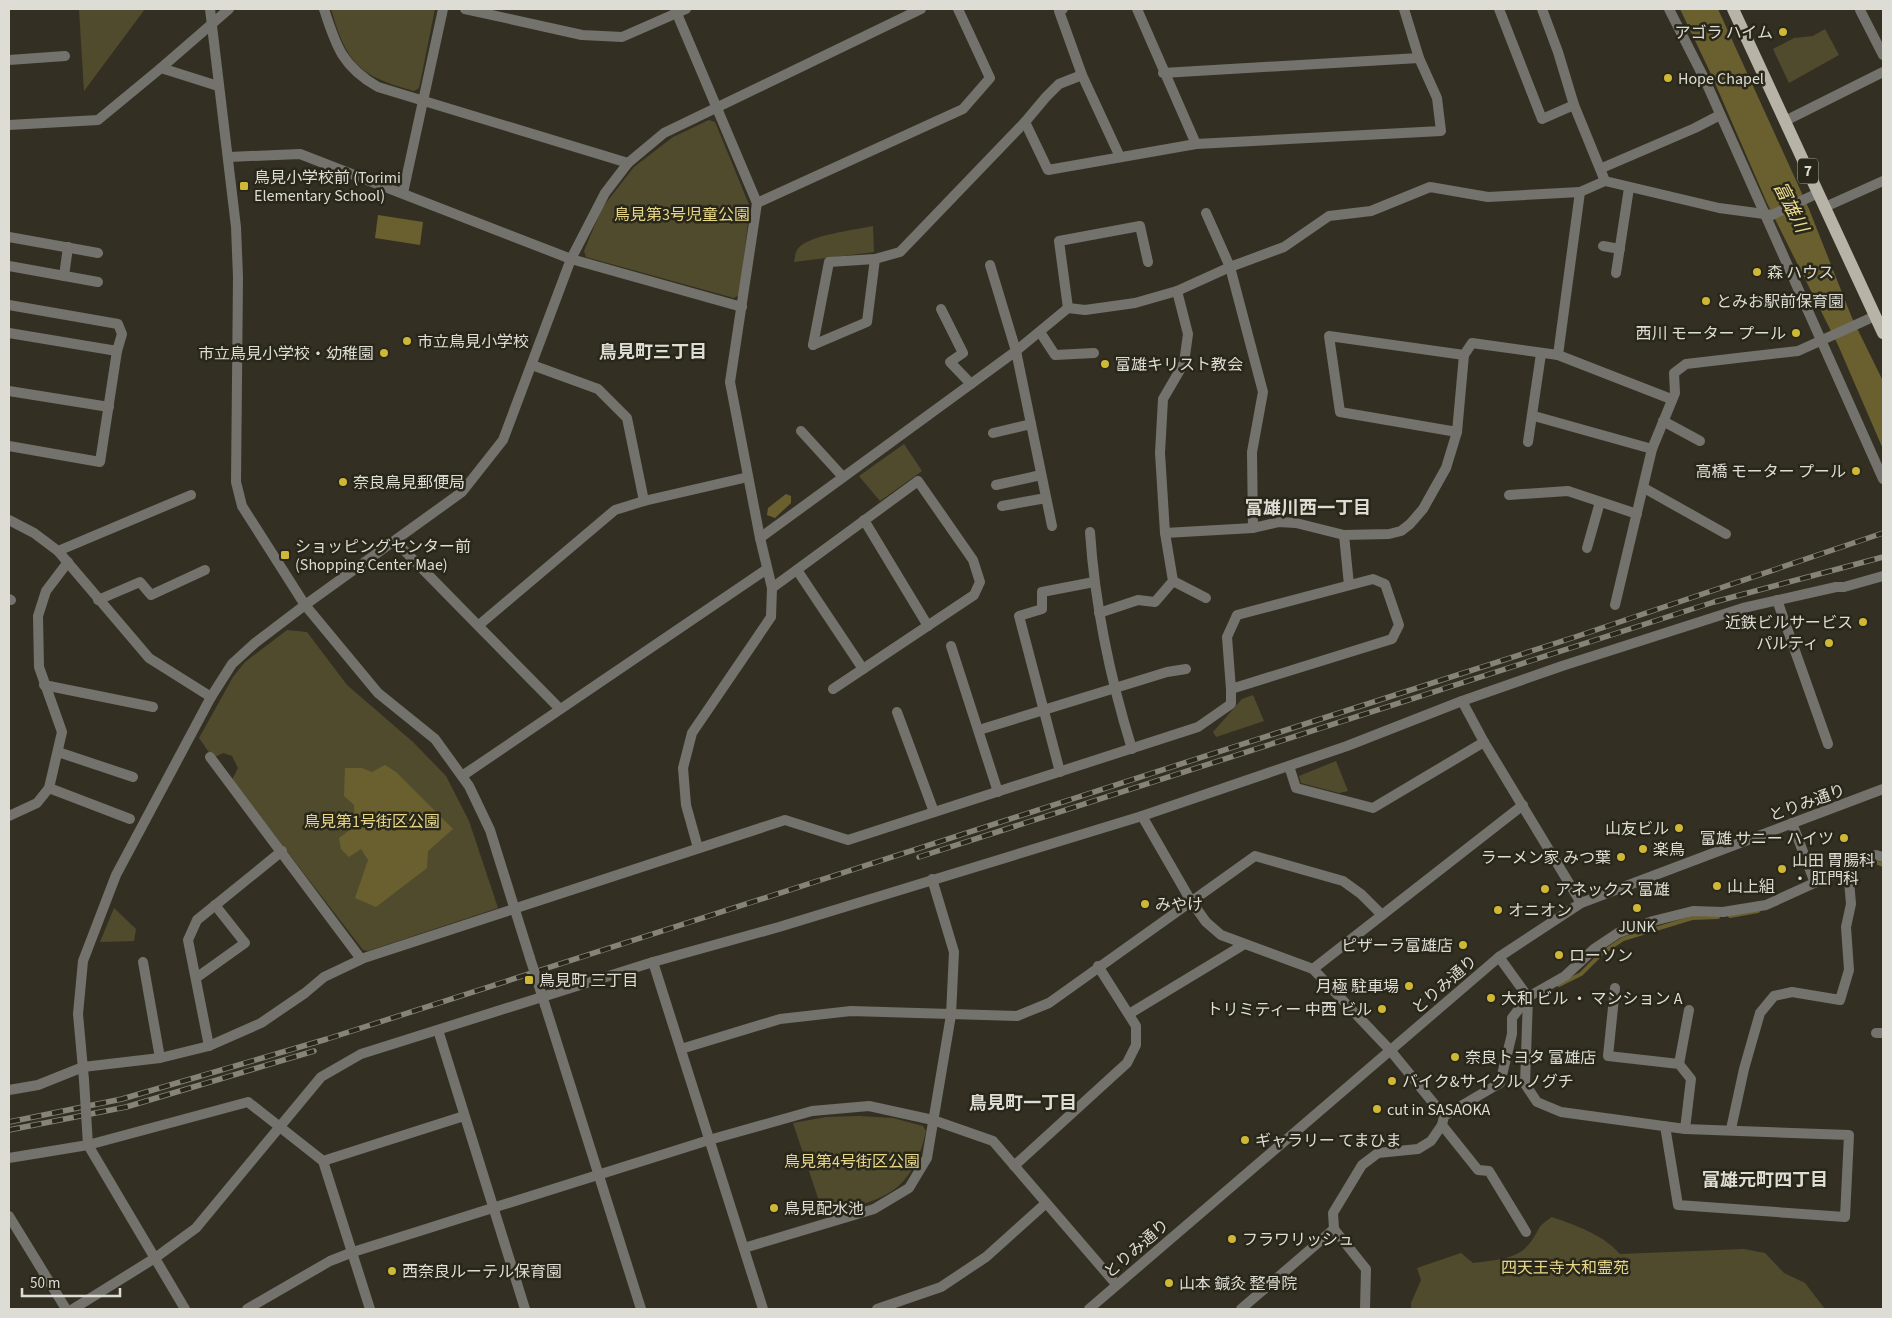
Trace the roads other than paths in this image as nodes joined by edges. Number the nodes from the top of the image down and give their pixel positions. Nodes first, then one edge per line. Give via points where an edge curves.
1 (210, 9) edge
2 (230, 9) edge
3 (324, 9) edge
4 (443, 9) edge
5 (465, 9) edge
6 (920, 9) edge
7 (958, 9) edge
8 (1063, 9) edge
9 (1137, 9) edge
10 (1404, 9) edge
11 (1498, 9) edge
12 (1542, 9) edge
13 (1669, 9) edge
14 (1734, 9) edge
15 (679, 10) edge
16 (1860, 10) dead end
17 (211, 26) junction
18 (1883, 55) edge
19 (65, 56) dead end
20 (1419, 58) junction
21 (9, 60) edge
22 (161, 68) junction
23 (1883, 72) edge
24 (1163, 73) junction
25 (1082, 75) junction
26 (218, 86) junction
27 (422, 101) junction
28 (1574, 105) junction
29 (716, 108) junction
30 (1720, 115) junction
31 (1785, 121) junction
32 (1025, 122) junction
33 (9, 126) edge
34 (1196, 144) junction
35 (229, 157) junction
36 (1120, 157) junction
37 (628, 163) junction
38 (1602, 168) junction
39 (1605, 181) junction
40 (1883, 181) edge
41 (1629, 188) junction
42 (1580, 192) junction
43 (403, 193) junction
44 (1818, 193) junction
45 (757, 203) junction
46 (1825, 207) junction
47 (1206, 213) dead end
48 (1768, 214) junction
49 (9, 238) edge
50 (1603, 246) dead end
51 (68, 248) junction
52 (1620, 249) junction
53 (98, 253) dead end
54 (571, 259) junction
55 (875, 259) junction
56 (1148, 262) dead end
57 (990, 265) dead end
58 (9, 266) edge
59 (1230, 267) junction
60 (1616, 273) dead end
61 (64, 276) junction
62 (98, 282) dead end
63 (1177, 291) junction
64 (9, 305) edge
65 (742, 307) junction
66 (1068, 308) junction
67 (941, 309) dead end
68 (1875, 316) junction
69 (1040, 332) junction
70 (9, 333) edge
71 (1883, 333) edge
72 (1825, 339) junction
73 (117, 351) junction
74 (1016, 351) junction
75 (1094, 353) dead end
76 (1541, 354) junction
77 (1464, 355) junction
78 (1558, 356) junction
79 (532, 365) junction
80 (971, 384) junction
81 (9, 391) edge
82 (1671, 399) junction
83 (109, 407) junction
84 (1534, 416) junction
85 (1663, 421) junction
86 (1031, 424) junction
87 (801, 431) dead end
88 (1456, 432) junction
89 (993, 433) dead end
90 (1700, 441) dead end
91 (1528, 442) dead end
92 (9, 446) edge
93 (1652, 449) junction
94 (1041, 475) junction
95 (748, 477) junction
96 (843, 477) junction
97 (1883, 479) edge
98 (996, 485) dead end
99 (1644, 488) junction
100 (191, 495) dead end
101 (1509, 495) dead end
102 (1046, 498) junction
103 (644, 501) junction
104 (1600, 502) junction
105 (1002, 506) dead end
106 (1637, 514) junction
107 (9, 520) edge
108 (864, 520) junction
109 (1052, 526) dead end
110 (1254, 528) junction
111 (1090, 532) dead end
112 (1165, 533) junction
113 (1344, 534) junction
114 (1726, 534) dead end
115 (760, 538) junction
116 (395, 542) junction
117 (1588, 548) dead end
118 (58, 551) junction
119 (68, 562) junction
120 (768, 569) junction
121 (205, 570) dead end
122 (797, 570) junction
123 (1883, 576) edge
124 (1173, 581) junction
125 (1094, 582) junction
126 (1349, 585) junction
127 (772, 588) junction
128 (1206, 598) dead end
129 (98, 600) junction
130 (1777, 600) junction
131 (1615, 604) dead end
132 (305, 605) junction
133 (1099, 613) junction
134 (479, 625) junction
135 (928, 626) junction
136 (950, 646) dead end
137 (863, 669) junction
138 (1186, 669) dead end
139 (44, 685) junction
140 (833, 689) dead end
141 (1113, 689) junction
142 (1231, 689) junction
143 (212, 697) junction
144 (1462, 701) junction
145 (153, 707) dead end
146 (560, 709) junction
147 (1043, 711) junction
148 (897, 712) dead end
149 (979, 730) junction
150 (1484, 742) junction
151 (1828, 744) dead end
152 (1132, 749) junction
153 (58, 752) junction
154 (210, 757) dead end
155 (1289, 766) junction
156 (1060, 772) junction
157 (462, 776) junction
158 (133, 777) dead end
159 (50, 788) junction
160 (1883, 789) edge
161 (998, 792) junction
162 (1523, 805) junction
163 (934, 812) junction
164 (9, 816) edge
165 (1142, 816) junction
166 (130, 819) dead end
167 (1792, 823) junction
168 (698, 848) junction
169 (282, 851) junction
170 (1883, 857) edge
171 (1848, 872) junction
172 (932, 879) junction
173 (1815, 882) junction
174 (1191, 901) junction
175 (1581, 903) junction
176 (215, 906) junction
177 (514, 909) junction
178 (1382, 915) junction
179 (1243, 944) junction
180 (1499, 957) junction
181 (361, 959) junction
182 (143, 962) dead end
183 (654, 962) junction
184 (1098, 966) junction
185 (1313, 969) junction
186 (196, 978) junction
187 (1616, 988) dead end
188 (1528, 997) junction
189 (1689, 1010) dead end
190 (1129, 1014) junction
191 (951, 1015) junction
192 (438, 1030) junction
193 (209, 1046) junction
194 (681, 1049) junction
195 (1390, 1050) junction
196 (160, 1058) junction
197 (1679, 1064) junction
198 (83, 1067) junction
199 (9, 1090) edge
200 (464, 1116) junction
201 (933, 1120) junction
202 (1443, 1120) junction
203 (280, 1126) junction
204 (1665, 1126) junction
205 (1685, 1129) junction
206 (1730, 1130) junction
207 (709, 1140) junction
208 (88, 1145) junction
209 (9, 1158) edge
210 (323, 1161) junction
211 (1014, 1166) junction
212 (599, 1174) junction
213 (1045, 1204) junction
214 (493, 1208) junction
215 (9, 1216) edge
216 (1334, 1230) junction
217 (1526, 1232) dead end
218 (744, 1248) junction
219 (353, 1252) junction
220 (155, 1258) junction
221 (1116, 1284) junction
222 (899, 1306) edge
223 (66, 1309) edge
224 (73, 1309) edge
225 (185, 1309) edge
226 (247, 1309) edge
227 (370, 1309) edge
228 (525, 1309) edge
229 (641, 1309) edge
230 (763, 1309) edge
231 (877, 1309) edge
232 (1089, 1309) edge
233 (1241, 1309) edge
234 (1365, 1309) edge

1 - 17 street
2 - 17 street
3 - 27 street via 344,61 361,77 378,87
4 - 27 street
5 - 15 street via 582,35 622,37
6 - 29 street
7 - 45 street via 990,78 963,109
8 - 25 street via 1059,11
9 - 24 street
10 - 20 street
11 - 28 street via 1542,119
12 - 28 street
13 - 30 street
14 - 31 main road, 7
15 - 29 street
16 - 18 street
17 - 22 street
17 - 26 street
19 - 21 street
20 - 24 street
20 - 34 street via 1437,98 1441,131
22 - 26 street
22 - 33 street via 98,120
23 - 31 street
24 - 34 street
25 - 32 street via 1059,84
25 - 36 street
26 - 35 street
27 - 37 street
27 - 43 street
28 - 38 street
29 - 37 street via 664,133
29 - 45 street
30 - 38 street
30 - 48 street
31 - 44 main road, 7
32 - 36 street via 1048,170
32 - 55 street via 900,252
34 - 36 street
35 - 43 street via 300,154
35 - 132 street via 238,277 236,482 242,506
37 - 54 street via 605,194
38 - 39 street
39 - 41 street
39 - 42 street
40 - 46 street
41 - 48 street via 1720,208
41 - 52 street
42 - 59 street via 1488,197 1430,187 1370,211 1329,216 1284,247
42 - 78 street
43 - 54 street
44 - 46 main road, 7
44 - 48 street
45 - 65 street
46 - 68 main road, 7
47 - 59 street
48 - 72 street
49 - 51 street
50 - 52 street
51 - 53 street
51 - 61 street
52 - 60 street
54 - 65 street
54 - 79 street
55 - 55 street via 829,262 813,345 867,322
56 - 66 street via 1140,226 1059,241
57 - 74 street
58 - 61 street
59 - 63 street
59 - 110 street via 1263,392 1252,452
61 - 62 street
63 - 66 street via 1135,303 1085,310
63 - 112 street via 1188,334 1184,364 1163,399 1160,453
64 - 73 street via 118,324 122,334
65 - 95 street via 730,382
66 - 69 street
67 - 80 street via 963,353 950,362
68 - 71 main road, 7
68 - 72 street
69 - 74 street
69 - 75 street via 1055,355
70 - 73 street
72 - 82 street via 1798,351 1686,364 1674,373 1675,394
72 - 97 street
73 - 83 street
74 - 80 street
74 - 86 street
76 - 77 street via 1472,343
76 - 78 street
76 - 84 street
77 - 88 street
77 - 88 street via 1329,336 1340,412
78 - 82 street
79 - 103 street via 598,389 627,418
79 - 116 street via 503,440 462,492
80 - 96 street
81 - 83 street
82 - 85 street
83 - 92 street via 100,462
84 - 91 street
84 - 93 street
85 - 90 street
85 - 93 street
86 - 89 street
86 - 94 street
87 - 96 street
88 - 113 street via 1446,468 1423,509 1410,524 1389,534
93 - 99 street
94 - 98 street
94 - 102 street
95 - 103 street
95 - 115 street
96 - 115 street
99 - 106 street
99 - 114 street
100 - 118 street
101 - 104 street via 1568,491
102 - 105 street
102 - 109 street
103 - 134 street via 615,510
104 - 106 street
104 - 117 street
106 - 131 street
107 - 118 street
108 - 122 street
108 - 135 street
108 - 135 street via 918,480 973,560 980,582 974,595
110 - 112 street
110 - 113 street via 1279,522 1296,523
111 - 125 street
112 - 124 street
113 - 126 street
115 - 120 street
116 - 132 street
116 - 134 street
118 - 119 street
119 - 129 street
119 - 139 street via 46,591 38,616 37,646
120 - 127 street
120 - 146 street
121 - 129 street via 151,595 140,582
122 - 127 street
122 - 137 street
123 - 130 street via 1844,588
124 - 128 street
124 - 133 street via 1155,602 1131,602
125 - 133 street
125 - 147 street via 1042,592 1042,609 1019,616
126 - 142 street via 1237,615 1227,637
126 - 142 street via 1373,579 1385,584 1399,626 1392,639
127 - 168 street via 771,617 692,733 683,768 686,805
129 - 143 street via 149,658
130 - 144 street via 1562,666
130 - 151 street
132 - 143 street via 232,664
132 - 157 street via 378,693 434,739
133 - 141 street
134 - 146 street
135 - 137 street
136 - 149 street
137 - 140 street
138 - 141 street
139 - 145 street
139 - 153 street via 62,732
141 - 147 street
141 - 152 street
142 - 152 street via 1231,704 1198,728
143 - 198 street via 116,875 83,961 78,1014
144 - 150 street
144 - 155 street
146 - 157 street
147 - 149 street
147 - 156 street
148 - 163 street
149 - 161 street
150 - 155 street via 1373,808 1296,788
150 - 162 street
152 - 156 street
153 - 158 street
153 - 159 street
154 - 169 street
155 - 165 street
156 - 161 street
157 - 177 street via 490,830
159 - 164 street via 37,804
159 - 166 street
160 - 167 street, とりみ通り
161 - 163 street
162 - 175 street
162 - 178 street
163 - 168 street via 848,840 785,820
165 - 172 street
165 - 174 street
167 - 173 street
167 - 175 street, とりみ通り
168 - 177 street
169 - 176 street
169 - 181 street
170 - 171 street via 1876,855
171 - 173 street
171 - 206 street via 1851,904 1846,927 1849,970 1840,1000 1792,992 1774,996 1760,1013
172 - 183 street
172 - 191 street via 954,952
173 - 188 street via 1766,905 1723,912 1692,911 1618,933 1594,949 1565,976
174 - 178 street via 1255,856 1343,881
174 - 179 street via 1216,931
174 - 184 street
175 - 180 street, とりみ通り
176 - 186 street via 197,920 188,940
176 - 186 street via 245,943
177 - 181 street
177 - 212 street, bridge
178 - 185 street
179 - 185 street
179 - 190 street
180 - 188 street
180 - 195 street, とりみ通り
181 - 193 street via 324,977 261,1023
182 - 196 street
183 - 192 street
183 - 194 street
184 - 190 street
184 - 191 street via 1049,1003 1017,1016
185 - 195 street
186 - 193 street
187 - 197 street via 1608,1056
188 - 202 street via 1512,1018 1512,1034 1500,1083
188 - 204 street via 1525,1084 1537,1102 1561,1112
189 - 197 street
190 - 211 street via 1136,1026 1136,1045 1128,1063
191 - 194 street via 851,1011 780,1019
191 - 201 street
192 - 200 street
192 - 203 street via 361,1054 321,1077
193 - 196 street
194 - 207 street
195 - 202 street
195 - 221 street, とりみ通り
196 - 198 street
197 - 205 street via 1691,1079
198 - 199 street via 38,1084
198 - 208 street, bridge
200 - 210 street
200 - 214 street
201 - 207 street via 869,1106 812,1111
201 - 211 street via 993,1141
201 - 218 street via 927,1158 910,1188 874,1209
202 - 216 street via 1431,1141 1418,1149 1378,1154 1362,1165 1333,1213
202 - 217 street via 1478,1170 1489,1171
203 - 208 street via 248,1102
203 - 210 street
203 - 220 street via 196,1228
204 - 205 street
204 - 206 street via 1678,1206 1845,1217 1849,1135
205 - 206 street
207 - 212 street
207 - 218 street
208 - 209 street
208 - 220 street
210 - 219 street
211 - 213 street
212 - 214 street
212 - 229 street
213 - 221 street
213 - 222 street via 986,1257 941,1287
214 - 219 street
214 - 228 street
215 - 223 street
216 - 233 street
216 - 234 street via 1366,1269
218 - 230 street
219 - 226 street via 330,1261
219 - 227 street
220 - 224 street
220 - 225 street
221 - 232 street, とりみ通り
222 - 231 street

